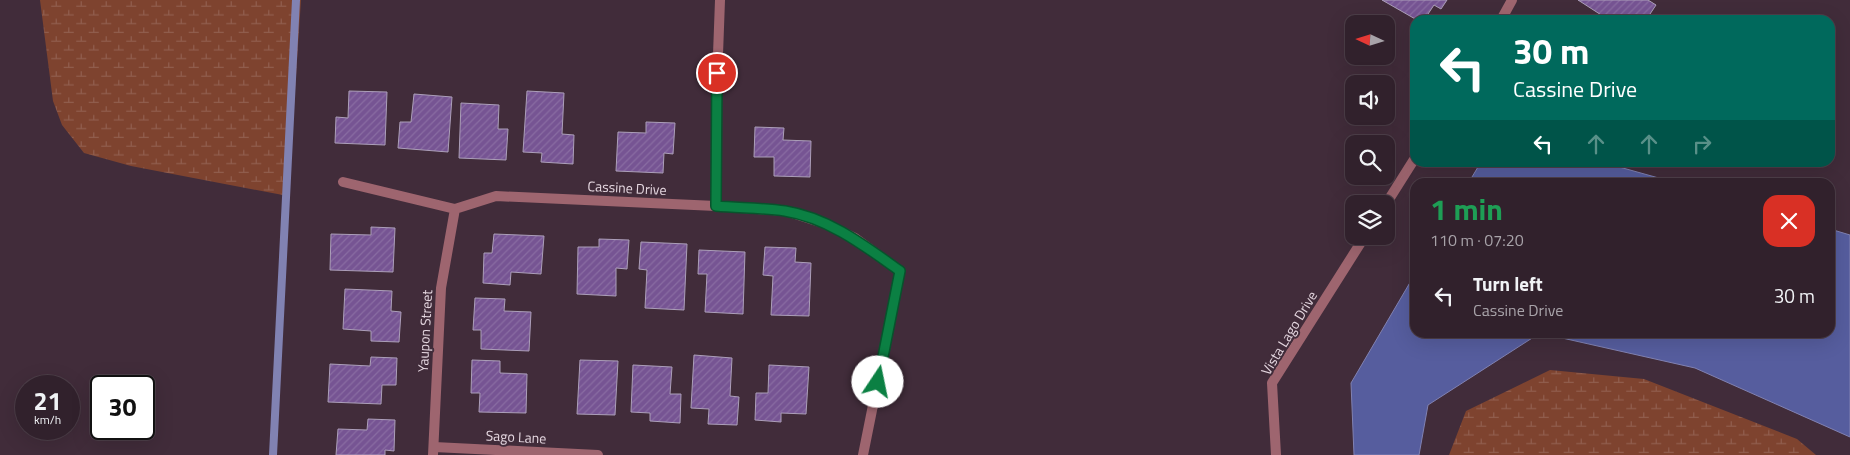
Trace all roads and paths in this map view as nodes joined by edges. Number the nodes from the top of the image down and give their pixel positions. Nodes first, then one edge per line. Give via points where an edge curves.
1 (720, 0) edge
2 (1512, 0) edge
3 (1504, 15) edge
4 (1410, 166) edge
5 (343, 182) dead end
6 (1392, 195) edge
7 (716, 206) junction
8 (455, 209) junction
9 (1359, 245) edge
10 (433, 451) edge
11 (598, 455) edge
12 (863, 455) edge
13 (1276, 455) edge

1 - 7 street
2 - 3 street
4 - 6 street
5 - 8 street
7 - 8 street, Cassine Drive via 496,196
7 - 12 street, Cassine Drive via 786,212 823,223 855,238 900,271
8 - 10 street, Yaupon Street via 441,288
9 - 13 street, Vista Lago Drive via 1272,383
10 - 11 street, Sago Lane

